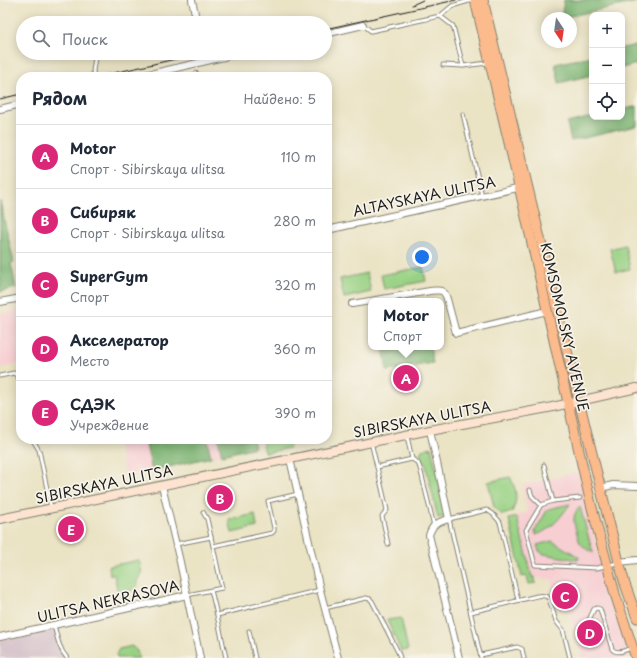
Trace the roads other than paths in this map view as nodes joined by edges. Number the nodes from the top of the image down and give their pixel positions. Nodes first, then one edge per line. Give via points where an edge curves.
1 (192, 0) edge
2 (472, 0) edge
3 (475, 0) edge
4 (483, 0) edge
5 (195, 16) edge
6 (440, 16) junction
7 (363, 25) joint
8 (332, 32) edge
9 (95, 60) edge
10 (211, 60) edge
11 (490, 62) junction
12 (442, 65) dead end
13 (463, 66) junction
14 (93, 72) edge
15 (159, 72) edge
16 (16, 105) edge
17 (0, 109) edge
18 (463, 114) dead end
19 (523, 186) junction
20 (482, 196) junction
21 (332, 229) edge
22 (388, 298) edge
23 (16, 299) edge
24 (368, 301) edge
25 (0, 302) edge
26 (352, 304) dead end
27 (547, 311) junction
28 (16, 375) edge
29 (0, 376) edge
30 (637, 388) edge
31 (579, 401) junction
32 (568, 403) junction
33 (430, 430) junction
34 (407, 435) junction
35 (371, 442) junction
36 (35, 444) edge
37 (290, 459) junction
38 (412, 460) junction
39 (544, 465) dead end
40 (377, 467) junction
41 (162, 486) junction
42 (637, 486) edge
43 (601, 488) junction
44 (530, 490) dead end
45 (298, 494) junction
46 (580, 498) dead end
47 (553, 500) junction
48 (541, 505) junction
49 (51, 508) junction
50 (203, 512) dead end
51 (449, 518) junction
52 (0, 519) edge
53 (434, 526) junction
54 (211, 537) junction
55 (176, 544) junction
56 (388, 544) dead end
57 (213, 546) junction
58 (637, 560) edge
59 (620, 562) junction
60 (607, 566) junction
61 (211, 590) junction
62 (320, 590) junction
63 (187, 595) junction
64 (518, 600) junction
65 (325, 608) junction
66 (471, 612) junction
67 (217, 615) junction
68 (637, 618) edge
69 (588, 622) dead end
70 (54, 625) junction
71 (249, 631) dead end
72 (0, 637) edge
73 (633, 647) junction
74 (618, 652) junction
75 (481, 657) edge
76 (67, 658) edge
77 (200, 658) edge
78 (226, 658) edge
79 (255, 658) edge
80 (338, 658) edge
81 (400, 658) edge
82 (459, 658) edge
83 (524, 658) edge
84 (570, 658) edge
85 (618, 658) edge
86 (636, 658) edge

1 - 5 street
2 - 6 lane via 452,6
3 - 11 main road, KOMSOMOLSKY AVENUE
4 - 19 main road, KOMSOMOLSKY AVENUE
6 - 7 lane via 371,31
6 - 13 lane via 453,26
7 - 8 street
9 - 14 lane
10 - 15 street
11 - 13 lane
11 - 19 main road, KOMSOMOLSKY AVENUE
12 - 13 lane
16 - 17 street
18 - 20 lane
19 - 20 street, ALTAYSKAYA ULITSA
19 - 27 main road, KOMSOMOLSKY AVENUE
19 - 31 main road, KOMSOMOLSKY AVENUE
20 - 21 street, ALTAYSKAYA ULITSA
22 - 27 street via 443,291 456,333
23 - 25 street
24 - 26 street
27 - 32 main road, KOMSOMOLSKY AVENUE
28 - 29 lane
30 - 31 main road, SIBIRSKAYA ULITSA
31 - 32 main road, SIBIRSKAYA ULITSA
31 - 43 main road, KOMSOMOLSKY AVENUE
32 - 33 main road, SIBIRSKAYA ULITSA
32 - 60 main road, KOMSOMOLSKY AVENUE
33 - 34 main road, SIBIRSKAYA ULITSA
33 - 51 street
34 - 35 main road, SIBIRSKAYA ULITSA
34 - 38 lane
35 - 37 main road, SIBIRSKAYA ULITSA
35 - 40 lane
36 - 49 lane via 39,450
37 - 41 main road, SIBIRSKAYA ULITSA
37 - 45 street
38 - 40 lane
38 - 53 lane via 418,463 420,468
39 - 47 lane
40 - 56 lane via 387,510 382,516
41 - 49 main road, SIBIRSKAYA ULITSA
41 - 55 street
42 - 43 street via 613,485
43 - 59 main road, KOMSOMOLSKY AVENUE
44 - 48 lane
45 - 57 lane via 268,501 274,528 272,533
45 - 62 street
46 - 47 lane
47 - 48 lane
48 - 60 lane via 526,530 535,565 597,568
49 - 52 main road, SIBIRSKAYA ULITSA
50 - 54 lane
51 - 53 street via 437,522
51 - 64 lane via 487,510 500,522
51 - 66 lane
53 - 82 street via 430,535
54 - 55 lane
54 - 57 lane
55 - 63 street
57 - 61 lane, ULITSA NEKRASOVA via 222,588
58 - 59 street
59 - 60 lane
59 - 68 main road, KOMSOMOLSKY AVENUE
60 - 73 main road, KOMSOMOLSKY AVENUE
61 - 63 lane, ULITSA NEKRASOVA
61 - 67 lane
62 - 65 street
62 - 67 lane
63 - 70 street, ULITSA NEKRASOVA
63 - 77 street
64 - 66 lane
64 - 84 lane via 547,596 556,621 563,630
65 - 80 street
65 - 81 lane via 370,599
66 - 75 lane
67 - 78 lane
69 - 74 lane via 594,609 600,609 611,647 614,652
70 - 72 street, ULITSA NEKRASOVA
70 - 76 lane
71 - 79 lane
73 - 74 lane
73 - 86 main road, KOMSOMOLSKY AVENUE
74 - 85 lane
75 - 83 lane via 517,647 522,649

